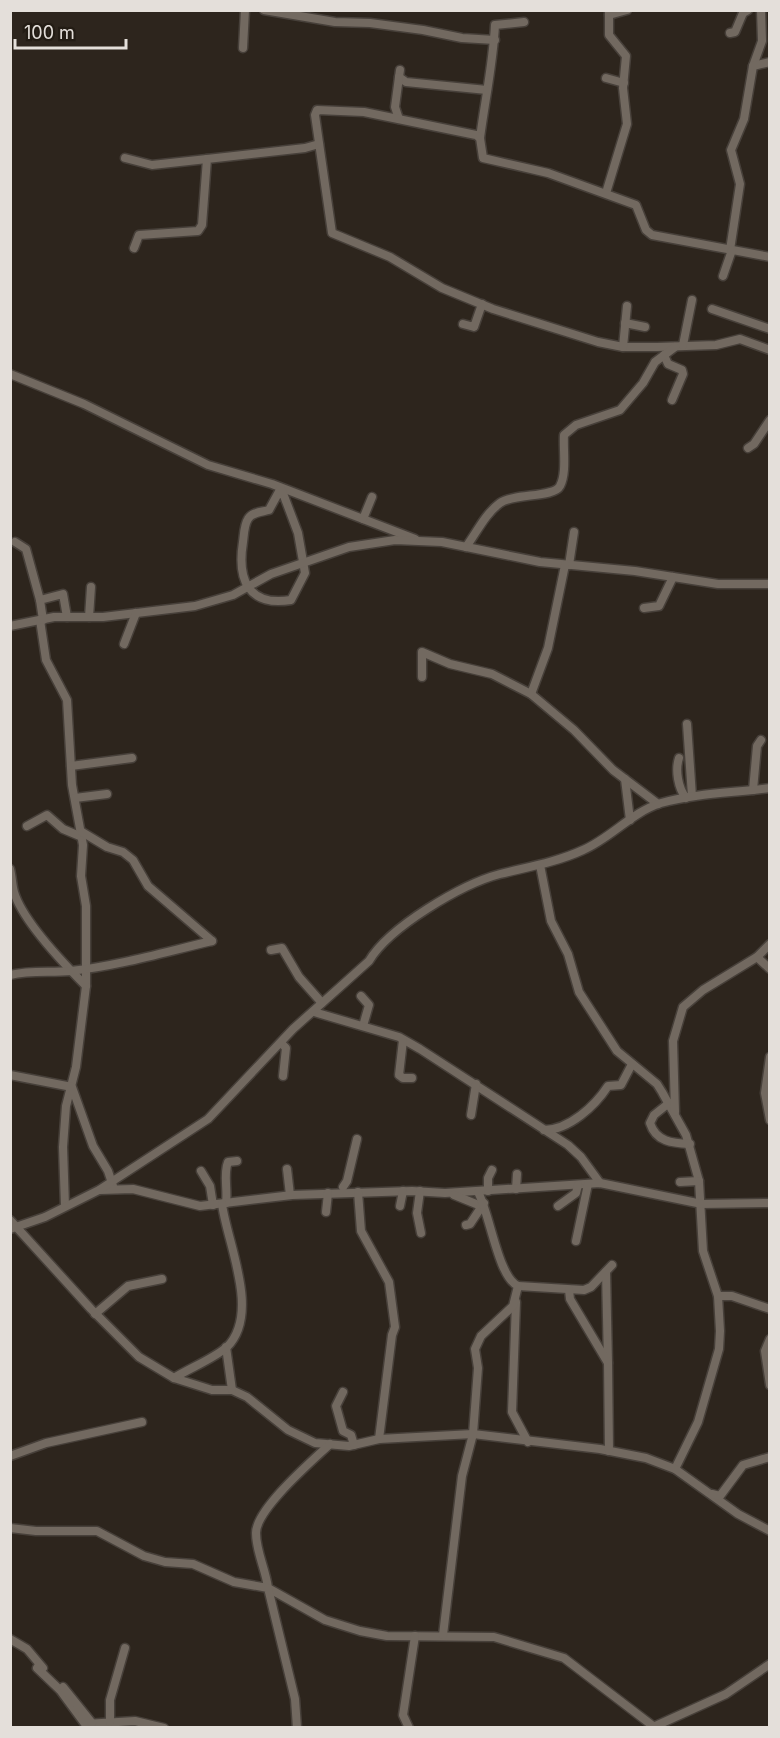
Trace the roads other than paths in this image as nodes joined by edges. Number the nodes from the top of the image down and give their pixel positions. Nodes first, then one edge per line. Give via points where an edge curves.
1 (245, 10) edge
2 (627, 10) edge
3 (748, 10) edge
4 (761, 10) edge
5 (270, 11) edge
6 (609, 13) edge
7 (524, 22) dead end
8 (730, 33) dead end
9 (495, 40) junction
10 (243, 48) dead end
11 (770, 62) edge
12 (753, 66) junction
13 (606, 78) dead end
14 (624, 83) junction
15 (488, 90) junction
16 (399, 119) junction
17 (480, 138) junction
18 (319, 144) junction
19 (125, 158) dead end
20 (207, 159) junction
21 (606, 193) junction
22 (134, 248) dead end
23 (731, 250) junction
24 (770, 257) edge
25 (723, 276) dead end
26 (692, 300) dead end
27 (482, 304) junction
28 (627, 306) dead end
29 (712, 309) dead end
30 (625, 323) junction
31 (463, 324) dead end
32 (645, 327) dead end
33 (770, 329) edge
34 (679, 346) junction
35 (623, 347) junction
36 (770, 350) edge
37 (664, 355) junction
38 (10, 374) edge
39 (672, 400) dead end
40 (770, 420) edge
41 (748, 447) dead end
42 (281, 488) junction
43 (372, 496) dead end
44 (363, 519) junction
45 (574, 532) dead end
46 (421, 541) junction
47 (15, 542) dead end
48 (466, 547) junction
49 (302, 564) junction
50 (567, 565) junction
51 (673, 577) junction
52 (770, 584) edge
53 (91, 587) dead end
54 (247, 587) junction
55 (40, 600) junction
56 (644, 608) dead end
57 (136, 614) junction
58 (67, 617) junction
59 (89, 617) junction
60 (41, 620) junction
61 (10, 626) edge
62 (124, 644) dead end
63 (422, 677) dead end
64 (531, 694) junction
65 (687, 724) dead end
66 (761, 740) dead end
67 (132, 758) dead end
68 (679, 758) dead end
69 (71, 766) junction
70 (625, 779) junction
71 (770, 788) edge
72 (753, 790) junction
73 (107, 794) dead end
74 (689, 797) junction
75 (75, 798) junction
76 (658, 804) junction
77 (630, 820) junction
78 (27, 826) dead end
79 (82, 834) junction
80 (540, 865) junction
81 (10, 869) edge
82 (770, 944) edge
83 (271, 950) dead end
84 (757, 957) junction
85 (86, 968) junction
86 (770, 969) edge
87 (71, 971) junction
88 (10, 975) edge
89 (86, 986) junction
90 (361, 996) dead end
91 (322, 1003) junction
92 (315, 1012) junction
93 (363, 1026) junction
94 (404, 1040) junction
95 (281, 1042) junction
96 (770, 1057) edge
97 (632, 1064) junction
98 (10, 1075) edge
99 (283, 1076) dead end
100 (412, 1078) dead end
101 (476, 1084) junction
102 (72, 1087) junction
103 (669, 1103) junction
104 (675, 1113) junction
105 (471, 1115) dead end
106 (770, 1120) edge
107 (544, 1130) junction
108 (357, 1139) dead end
109 (690, 1144) junction
110 (237, 1161) dead end
111 (287, 1169) dead end
112 (492, 1170) dead end
113 (201, 1171) dead end
114 (517, 1174) dead end
115 (336, 1178) dead end
116 (699, 1181) junction
117 (680, 1182) dead end
118 (600, 1183) junction
119 (588, 1184) junction
120 (113, 1185) junction
121 (578, 1185) junction
122 (516, 1189) junction
123 (343, 1190) junction
124 (403, 1191) junction
125 (420, 1191) junction
126 (483, 1191) junction
127 (358, 1192) junction
128 (328, 1193) junction
129 (451, 1193) junction
130 (290, 1195) junction
131 (770, 1203) edge
132 (220, 1204) junction
133 (483, 1204) junction
134 (702, 1204) junction
135 (65, 1206) junction
136 (400, 1206) dead end
137 (558, 1206) dead end
138 (326, 1212) dead end
139 (10, 1220) edge
140 (466, 1225) dead end
141 (14, 1228) edge
142 (421, 1233) dead end
143 (576, 1241) dead end
144 (162, 1279) dead end
145 (518, 1286) junction
146 (591, 1287) junction
147 (606, 1289) junction
148 (569, 1290) junction
149 (717, 1296) junction
150 (516, 1300) junction
151 (770, 1310) edge
152 (95, 1314) junction
153 (770, 1339) edge
154 (226, 1347) junction
155 (608, 1364) junction
156 (174, 1378) junction
157 (770, 1385) edge
158 (232, 1390) junction
159 (343, 1392) dead end
160 (142, 1422) dead end
161 (473, 1434) junction
162 (379, 1439) junction
163 (528, 1442) junction
164 (330, 1444) junction
165 (354, 1445) junction
166 (609, 1451) junction
167 (10, 1456) edge
168 (770, 1457) edge
169 (675, 1469) junction
170 (712, 1494) junction
171 (10, 1528) edge
172 (770, 1531) edge
173 (268, 1588) junction
174 (443, 1635) junction
175 (415, 1636) junction
176 (10, 1639) edge
177 (125, 1648) dead end
178 (770, 1664) edge
179 (110, 1722) junction
180 (658, 1726) edge
181 (164, 1728) edge
182 (297, 1728) edge
183 (409, 1728) edge

1 - 10 street
2 - 6 street
3 - 8 street via 735,32
4 - 12 street via 762,41
5 - 9 street via 423,30 462,39
6 - 14 street via 609,35 626,56
7 - 9 street via 495,26
9 - 15 street
11 - 12 street
12 - 23 street via 744,119 731,150 740,184
13 - 14 street
14 - 21 street via 627,124
15 - 16 street via 406,82 400,74 395,107
15 - 17 street
16 - 17 street
16 - 18 street via 364,112 317,110
17 - 21 street via 483,158 528,167
18 - 20 street
18 - 27 street via 332,233 390,257 442,288
19 - 20 street via 152,165
20 - 22 street via 202,225 198,231 139,235
21 - 23 street via 640,208 646,230 652,235
23 - 24 street
23 - 25 street
26 - 34 street
27 - 31 street via 474,327
27 - 35 street
28 - 30 street
29 - 33 street
30 - 32 street
30 - 35 street
34 - 35 street
34 - 36 street via 716,345 741,339
34 - 37 street
37 - 39 street via 668,364 683,374
37 - 48 street via 620,410 576,425 564,435 560,487 553,493 520,495 501,502
38 - 42 street via 84,404 208,465
40 - 41 street
42 - 44 street
42 - 49 street via 298,533
42 - 54 street via 269,510 247,520 240,559
43 - 44 street
44 - 46 street
45 - 50 street
46 - 48 street
46 - 49 street via 365,543
47 - 55 street via 26,549
48 - 50 street
49 - 54 street
49 - 54 street via 305,573 291,600 265,599
50 - 51 street
50 - 64 street via 548,648
51 - 52 street via 718,584
51 - 56 street via 659,606
53 - 59 street
54 - 57 street via 217,601
55 - 58 street via 63,594
55 - 60 street
57 - 59 street
57 - 62 street
58 - 59 street
58 - 60 street
60 - 61 street
60 - 69 street via 46,660 67,700
63 - 64 street via 422,652 492,675
64 - 70 street
65 - 74 street
66 - 72 street via 757,746
67 - 69 street
68 - 74 street via 681,792
69 - 75 street
70 - 76 street
70 - 77 street
71 - 72 street
72 - 74 street
73 - 75 street
74 - 76 street
75 - 79 street
76 - 77 street
77 - 80 street via 584,850
78 - 79 street via 47,815 63,829
79 - 85 street
79 - 85 street via 128,856 148,886 212,941
80 - 91 street via 497,874 423,912 377,948 369,961
80 - 97 street via 551,921 568,954 579,992 609,1040
81 - 87 street via 14,894 55,955
82 - 84 street
83 - 91 street via 282,948 287,952 299,977
84 - 86 street
84 - 104 street via 683,1007 673,1041
85 - 87 street
85 - 89 street
87 - 88 street
87 - 89 street
89 - 102 street
90 - 93 street via 369,1005
91 - 92 street
92 - 93 street
92 - 95 street
93 - 94 street
94 - 100 street via 399,1075
94 - 101 street
95 - 99 street via 286,1048
95 - 120 street via 208,1119
96 - 106 street via 765,1093
97 - 103 street via 657,1084
97 - 107 street via 621,1085 609,1086 596,1104 554,1130
98 - 102 street
101 - 105 street
101 - 107 street
102 - 120 street via 93,1146
102 - 135 street via 66,1106 63,1147
103 - 104 street
103 - 109 street via 654,1115 652,1131 662,1140
104 - 109 street
107 - 118 street via 575,1151
108 - 123 street
109 - 116 street
110 - 132 street via 228,1162 225,1168 228,1192
111 - 130 street
112 - 126 street
113 - 132 street
114 - 122 street
115 - 123 street
116 - 117 street
116 - 134 street
118 - 119 street
118 - 134 street
119 - 121 street
119 - 143 street
120 - 132 street via 200,1206
120 - 135 street
121 - 122 street
121 - 137 street via 576,1193
122 - 126 street
123 - 127 street
123 - 128 street
124 - 125 street
124 - 127 street
124 - 136 street
125 - 129 street
125 - 142 street via 417,1213
126 - 129 street
126 - 133 street
127 - 162 street via 361,1230 389,1282 395,1327
128 - 130 street
128 - 138 street
129 - 133 street
130 - 132 street
131 - 134 street
132 - 154 street via 237,1263 242,1303 241,1320
133 - 140 street
133 - 145 street via 505,1275
134 - 149 street via 703,1251
135 - 141 street
139 - 141 street
141 - 152 street
144 - 152 street via 128,1286
145 - 148 street
145 - 150 street
146 - 147 street
146 - 147 street via 609,1268
146 - 148 street
147 - 155 street
148 - 155 street via 570,1299
149 - 151 street via 732,1296
149 - 169 street via 719,1349 699,1422
150 - 161 street via 481,1336 475,1349 478,1368
150 - 163 street via 512,1412
152 - 156 street via 139,1357
153 - 157 street via 765,1351
154 - 156 street
154 - 158 street
155 - 166 street
156 - 158 street via 212,1390
158 - 164 street via 260,1406 288,1430 315,1443
159 - 165 street via 336,1406 343,1431 351,1435
160 - 167 street via 46,1443
161 - 162 street
161 - 163 street
161 - 174 street via 462,1476
162 - 165 street
163 - 166 street
164 - 165 street
164 - 173 street via 258,1522 256,1536
166 - 169 street
168 - 170 street via 743,1465 720,1496
169 - 170 street
170 - 172 street
171 - 173 street via 97,1531 144,1556 193,1564 234,1582
173 - 175 street via 325,1620 387,1636
173 - 182 street via 295,1699
174 - 175 street
174 - 180 street via 494,1637 564,1658
175 - 183 street via 403,1715
176 - 179 street via 27,1649 39,1665 37,1668 60,1690 85,1724
177 - 179 street via 110,1700
178 - 180 street via 726,1694
179 - 181 street via 135,1721

